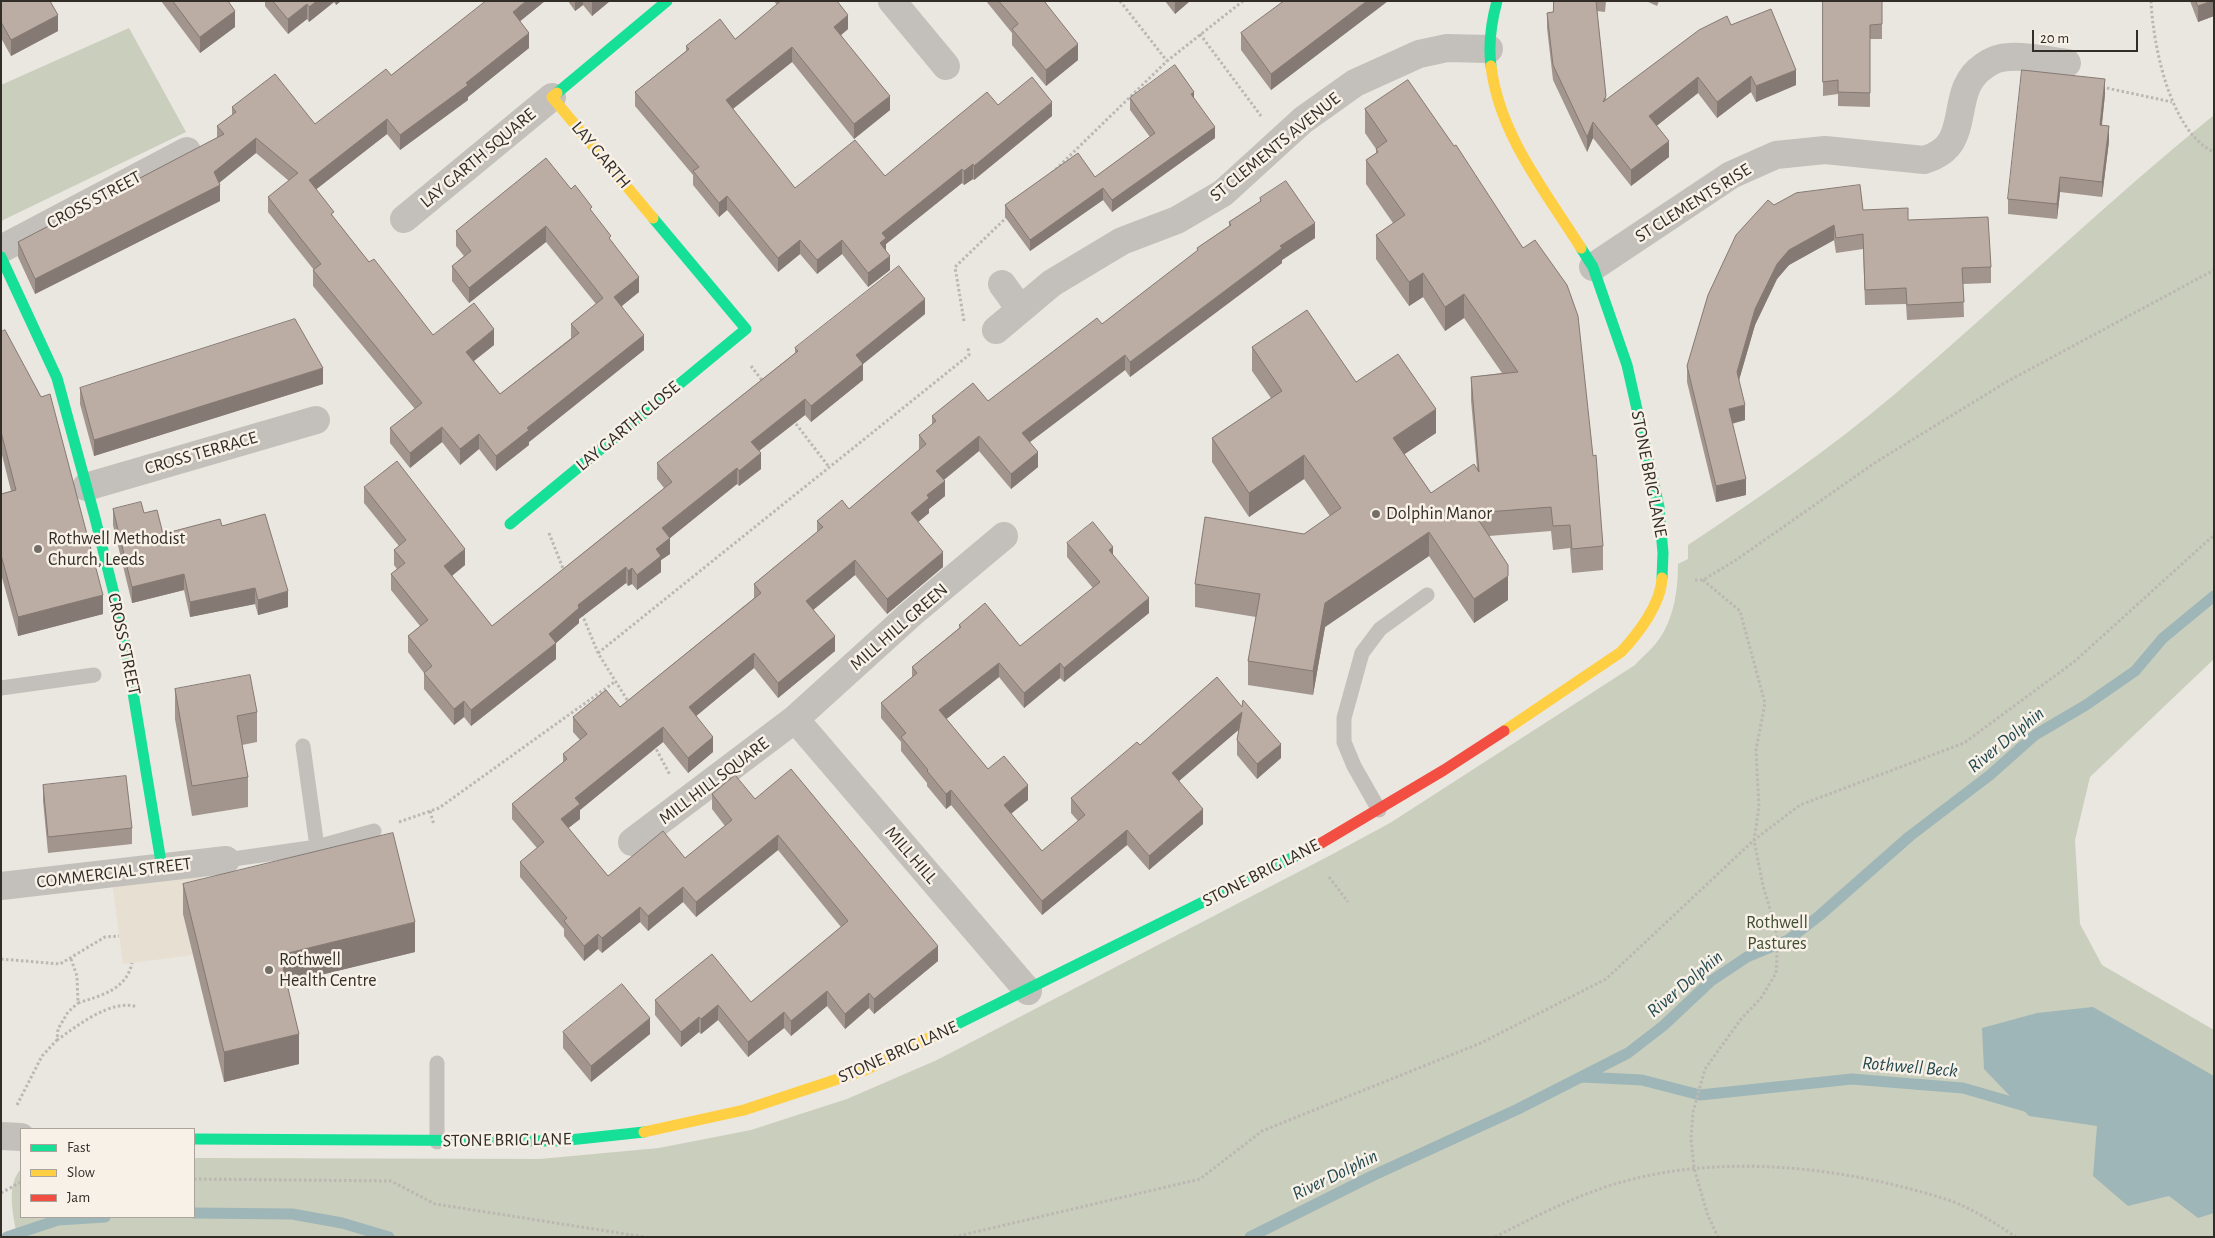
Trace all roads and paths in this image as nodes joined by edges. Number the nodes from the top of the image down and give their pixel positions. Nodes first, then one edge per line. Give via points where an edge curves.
1 (667, 1) edge
2 (892, 1) edge
3 (1120, 1) edge
4 (1243, 1) edge
5 (1497, 1) edge
6 (2151, 1) edge
7 (1200, 34) junction
8 (1490, 48) junction
9 (1167, 61) junction
10 (2067, 63) joint
11 (946, 66) dead end
12 (552, 97) junction
13 (2172, 102) junction
14 (1280, 141) junction
15 (187, 151) edge
16 (2214, 152) edge
17 (1047, 178) edge
18 (1012, 212) edge
19 (404, 219) dead end
20 (1, 249) edge
21 (1, 257) edge
22 (1593, 268) junction
23 (2214, 270) edge
24 (1002, 284) dead end
25 (1020, 309) junction
26 (964, 326) dead end
27 (746, 328) joint
28 (996, 330) dead end
29 (731, 340) junction
30 (968, 345) dead end
31 (768, 388) edge
32 (792, 419) edge
33 (316, 420) dead end
34 (829, 467) junction
35 (86, 487) junction
36 (536, 502) junction
37 (510, 524) dead end
38 (1004, 536) dead end
39 (2214, 536) edge
40 (565, 573) edge
41 (1703, 580) junction
42 (1662, 584) junction
43 (1427, 595) dead end
44 (580, 609) edge
45 (598, 653) junction
46 (94, 675) dead end
47 (616, 681) junction
48 (1, 688) edge
49 (630, 705) edge
50 (795, 719) junction
51 (649, 737) edge
52 (303, 746) dead end
53 (686, 802) junction
54 (1379, 810) junction
55 (430, 811) junction
56 (434, 825) dead end
57 (374, 831) joint
58 (1754, 840) junction
59 (632, 842) dead end
60 (317, 847) junction
61 (226, 860) joint
62 (162, 868) junction
63 (1, 886) edge
64 (119, 936) dead end
65 (1, 959) edge
66 (71, 959) junction
67 (132, 964) dead end
68 (1028, 991) junction
69 (78, 1002) junction
70 (137, 1008) dead end
71 (57, 1040) junction
72 (437, 1063) dead end
73 (8, 1136) edge
74 (195, 1139) edge
75 (437, 1142) junction
76 (1694, 1168) junction
77 (195, 1179) edge
78 (20, 1183) edge
79 (1, 1193) edge
80 (645, 1237) edge
81 (954, 1237) edge
82 (1495, 1237) edge
83 (1718, 1237) edge
84 (2016, 1237) edge

1 - 12 street
2 - 11 street
3 - 9 path
4 - 7 path
5 - 8 street, STONE BRIG LANE
6 - 13 path
7 - 9 path
7 - 14 path
8 - 14 street, ST CLEMENTS AVENUE via 1447,48 1418,54 1355,83 1302,120
8 - 22 street, STONE BRIG LANE via 1494,82 1512,138
9 - 17 path
10 - 13 path via 2093,85
10 - 22 street, ST CLEMENTS RISE via 2009,56 1992,61 1977,71 1961,101 1955,137 1937,156 1924,160 1825,150 1776,155 1731,175
12 - 19 street, LAY GARTH SQUARE
12 - 27 street, LAY GARTH
13 - 16 path via 2191,134
14 - 25 street, ST CLEMENTS AVENUE via 1223,193 1176,220 1122,241 1052,283
15 - 20 street, CROSS STREET
18 - 26 path via 955,268
21 - 35 street, CROSS STREET via 57,378
22 - 42 street, STONE BRIG LANE via 1627,365 1645,440 1659,507
23 - 41 path via 2008,381 1876,462
24 - 25 street
25 - 28 street, ST CLEMENTS AVENUE
27 - 29 street, LAY GARTH CLOSE
29 - 31 path
29 - 36 street, LAY GARTH CLOSE
30 - 34 path via 969,355
32 - 34 path
33 - 35 street, CROSS TERRACE
34 - 45 path
35 - 62 street, CROSS STREET via 122,626
36 - 37 street, LAY GARTH CLOSE
36 - 40 path
38 - 50 street, MILL HILL GREEN via 912,612
39 - 58 path via 2076,661 1964,743 1800,805
41 - 42 path
41 - 58 path via 1740,611 1765,703 1756,750 1759,807
42 - 54 street, STONE BRIG LANE via 1650,614 1622,652 1570,689
43 - 54 lane via 1380,629 1362,653 1344,718 1344,742
44 - 45 path
45 - 47 path
46 - 48 lane
47 - 49 path
47 - 55 path via 439,808
50 - 53 street, MILL HILL SQUARE
50 - 68 street, MILL HILL
51 - 53 path
52 - 60 lane
53 - 59 street, MILL HILL SQUARE
54 - 68 street, STONE BRIG LANE via 1309,850
55 - 56 path
55 - 57 path
57 - 60 lane
58 - 76 path via 1776,929 1776,973 1761,998 1741,1019 1705,1069 1693,1112
58 - 81 path via 1606,979 1482,1043 1262,1130 1200,1179
60 - 61 lane
61 - 62 street, COMMERCIAL STREET
62 - 63 street, COMMERCIAL STREET
64 - 66 path via 105,937
65 - 66 path via 60,964
66 - 69 path via 77,976
67 - 69 path via 124,982 109,993
68 - 75 street, STONE BRIG LANE via 865,1070 744,1110 634,1134 560,1141
69 - 71 path via 58,1029
70 - 71 path via 121,1006 105,1011
71 - 73 path via 42,1056
72 - 75 lane
74 - 75 street, STONE BRIG LANE
76 - 82 path via 1641,1177 1601,1189 1550,1209
76 - 83 path via 1708,1216
76 - 84 path via 1765,1166 1873,1181 1944,1198
77 - 80 path via 391,1181 435,1204
78 - 79 path

